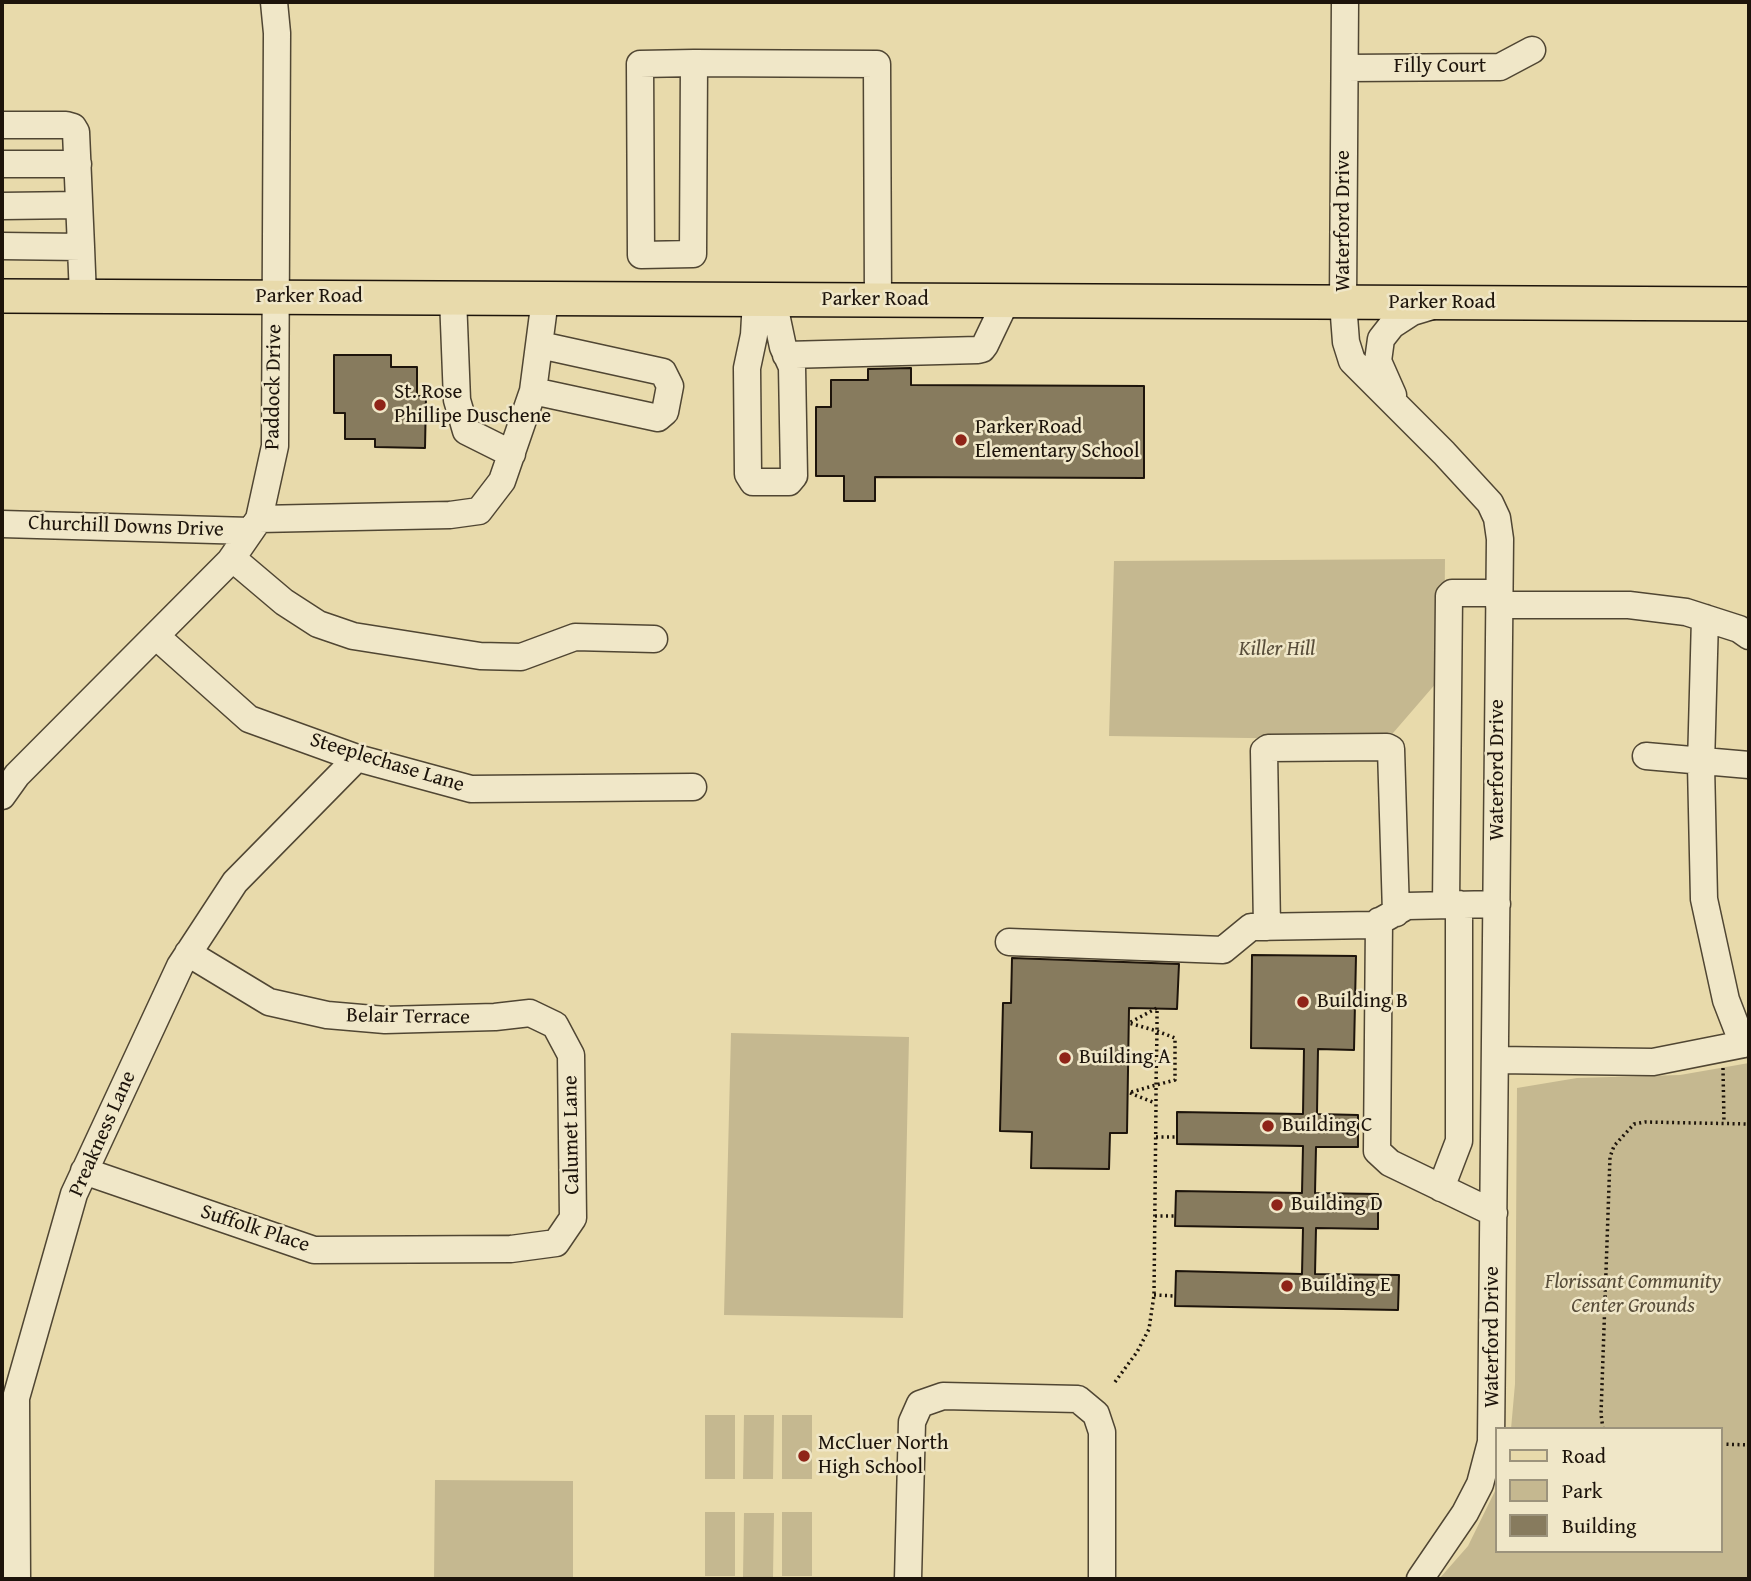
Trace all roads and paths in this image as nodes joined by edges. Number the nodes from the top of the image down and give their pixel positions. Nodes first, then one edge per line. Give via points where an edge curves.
1 (274, 2) edge
2 (1345, 2) edge
3 (1532, 50) dead end
4 (694, 63) junction
5 (1345, 68) junction
6 (2, 125) edge
7 (2, 164) edge
8 (78, 164) junction
9 (2, 205) edge
10 (79, 205) junction
11 (2, 246) edge
12 (81, 247) junction
13 (641, 255) junction
14 (2, 296) edge
15 (83, 297) junction
16 (276, 297) junction
17 (453, 298) junction
18 (545, 299) junction
19 (642, 299) junction
20 (765, 300) junction
21 (878, 300) junction
22 (1006, 301) junction
23 (1343, 303) junction
24 (1442, 303) junction
25 (1749, 304) edge
26 (540, 345) junction
27 (786, 355) junction
28 (533, 391) junction
29 (1398, 407) junction
30 (512, 454) junction
31 (2, 524) edge
32 (255, 525) junction
33 (232, 558) junction
34 (1499, 599) junction
35 (1705, 618) junction
36 (157, 636) junction
37 (1749, 636) edge
38 (654, 639) dead end
39 (1646, 756) dead end
40 (357, 758) junction
41 (1701, 760) junction
42 (1749, 765) edge
43 (693, 787) dead end
44 (2, 796) edge
45 (1497, 904) junction
46 (1452, 905) junction
47 (1387, 917) junction
48 (1267, 927) junction
49 (1009, 943) dead end
50 (188, 953) junction
51 (555, 1025) joint
52 (1157, 1031) junction
53 (1739, 1045) edge
54 (1496, 1060) junction
55 (1156, 1085) junction
56 (1156, 1104) junction
57 (1724, 1123) junction
58 (1749, 1124) edge
59 (1156, 1136) junction
60 (1177, 1137) dead end
61 (85, 1171) junction
62 (1441, 1188) junction
63 (1494, 1213) junction
64 (1155, 1216) junction
65 (1175, 1216) dead end
66 (556, 1243) joint
67 (1154, 1295) junction
68 (1175, 1296) dead end
69 (1115, 1382) dead end
70 (1602, 1427) edge
71 (1723, 1444) edge
72 (1749, 1445) edge
73 (17, 1579) edge
74 (908, 1579) edge
75 (1102, 1579) edge
76 (1420, 1579) edge

1 - 16 street, Paddock Drive
2 - 5 street, Waterford Drive
3 - 5 street, Filly Court via 1500,67
4 - 13 street via 693,254
4 - 13 street via 640,64
4 - 21 street via 877,64
5 - 23 street, Waterford Drive
6 - 8 street via 73,127
7 - 8 street
8 - 10 street
9 - 10 street
10 - 12 street
11 - 12 street
12 - 15 street
13 - 19 street
14 - 15 main road, Parker Road
15 - 16 main road, Parker Road
16 - 17 main road, Parker Road
16 - 32 street, Paddock Drive via 275,446
17 - 18 main road, Parker Road
17 - 30 street via 457,400 466,431
18 - 19 main road, Parker Road
18 - 26 street
19 - 20 main road, Parker Road
20 - 21 main road, Parker Road
20 - 27 street
20 - 27 street via 747,368 748,474 753,482 789,482 794,476 792,367
21 - 22 main road, Parker Road
22 - 23 main road, Parker Road
22 - 27 street via 982,349
23 - 24 main road, Parker Road
23 - 29 street, Waterford Drive via 1352,361
24 - 25 main road, Parker Road
24 - 29 street via 1412,312 1381,339 1378,361
26 - 28 street
26 - 28 street via 663,372 670,386 665,412 658,418
28 - 30 street
29 - 34 street, Waterford Drive via 1490,503 1499,529
30 - 32 street, Churchill Downs Drive via 502,481 479,511
31 - 32 street, Churchill Downs Drive
32 - 33 street, Paddock Drive
33 - 36 street, Paddock Drive
33 - 38 street via 318,624 353,636 480,656 521,657 575,637
34 - 35 street via 1629,605
34 - 45 street, Waterford Drive
34 - 46 street via 1449,596
35 - 37 street
35 - 41 street
36 - 40 street, Steeplechase Lane via 249,719
36 - 44 street, Paddock Drive
39 - 41 street
40 - 43 street, Steeplechase Lane via 471,789
40 - 50 street, Preakness Lane via 235,882
41 - 42 street
41 - 53 street via 1704,899
45 - 46 street
45 - 54 street, Waterford Drive
46 - 47 street via 1408,906
46 - 62 street via 1459,1141
47 - 48 street via 1373,925
47 - 48 street via 1391,749 1268,748 1264,751
47 - 62 street via 1377,1151 1390,1163
48 - 49 street via 1251,928 1223,950
50 - 51 street, Belair Terrace via 269,1002 327,1015 385,1020 530,1013
50 - 61 street, Preakness Lane
51 - 66 street, Calumet Lane via 571,1055 573,1218
52 - 52 path via 1138,1026 1129,1023 1157,1008
52 - 55 path
52 - 55 path via 1175,1038 1175,1080
53 - 54 street via 1653,1062
53 - 57 path
54 - 63 street, Waterford Drive
55 - 56 path
55 - 56 path via 1128,1093
56 - 59 path
57 - 58 path
57 - 70 path via 1634,1124 1614,1146 1610,1157
59 - 60 path
59 - 64 path
61 - 66 street, Suffolk Place via 314,1250 511,1249
61 - 73 street, Preakness Lane via 74,1194 16,1398
62 - 63 street
63 - 76 street, Waterford Drive via 1491,1443 1480,1484 1465,1513
64 - 65 path
64 - 67 path
67 - 68 path
67 - 69 path via 1149,1329
71 - 72 path
74 - 75 street via 912,1422 920,1404 943,1396 1078,1399 1096,1414 1102,1432

